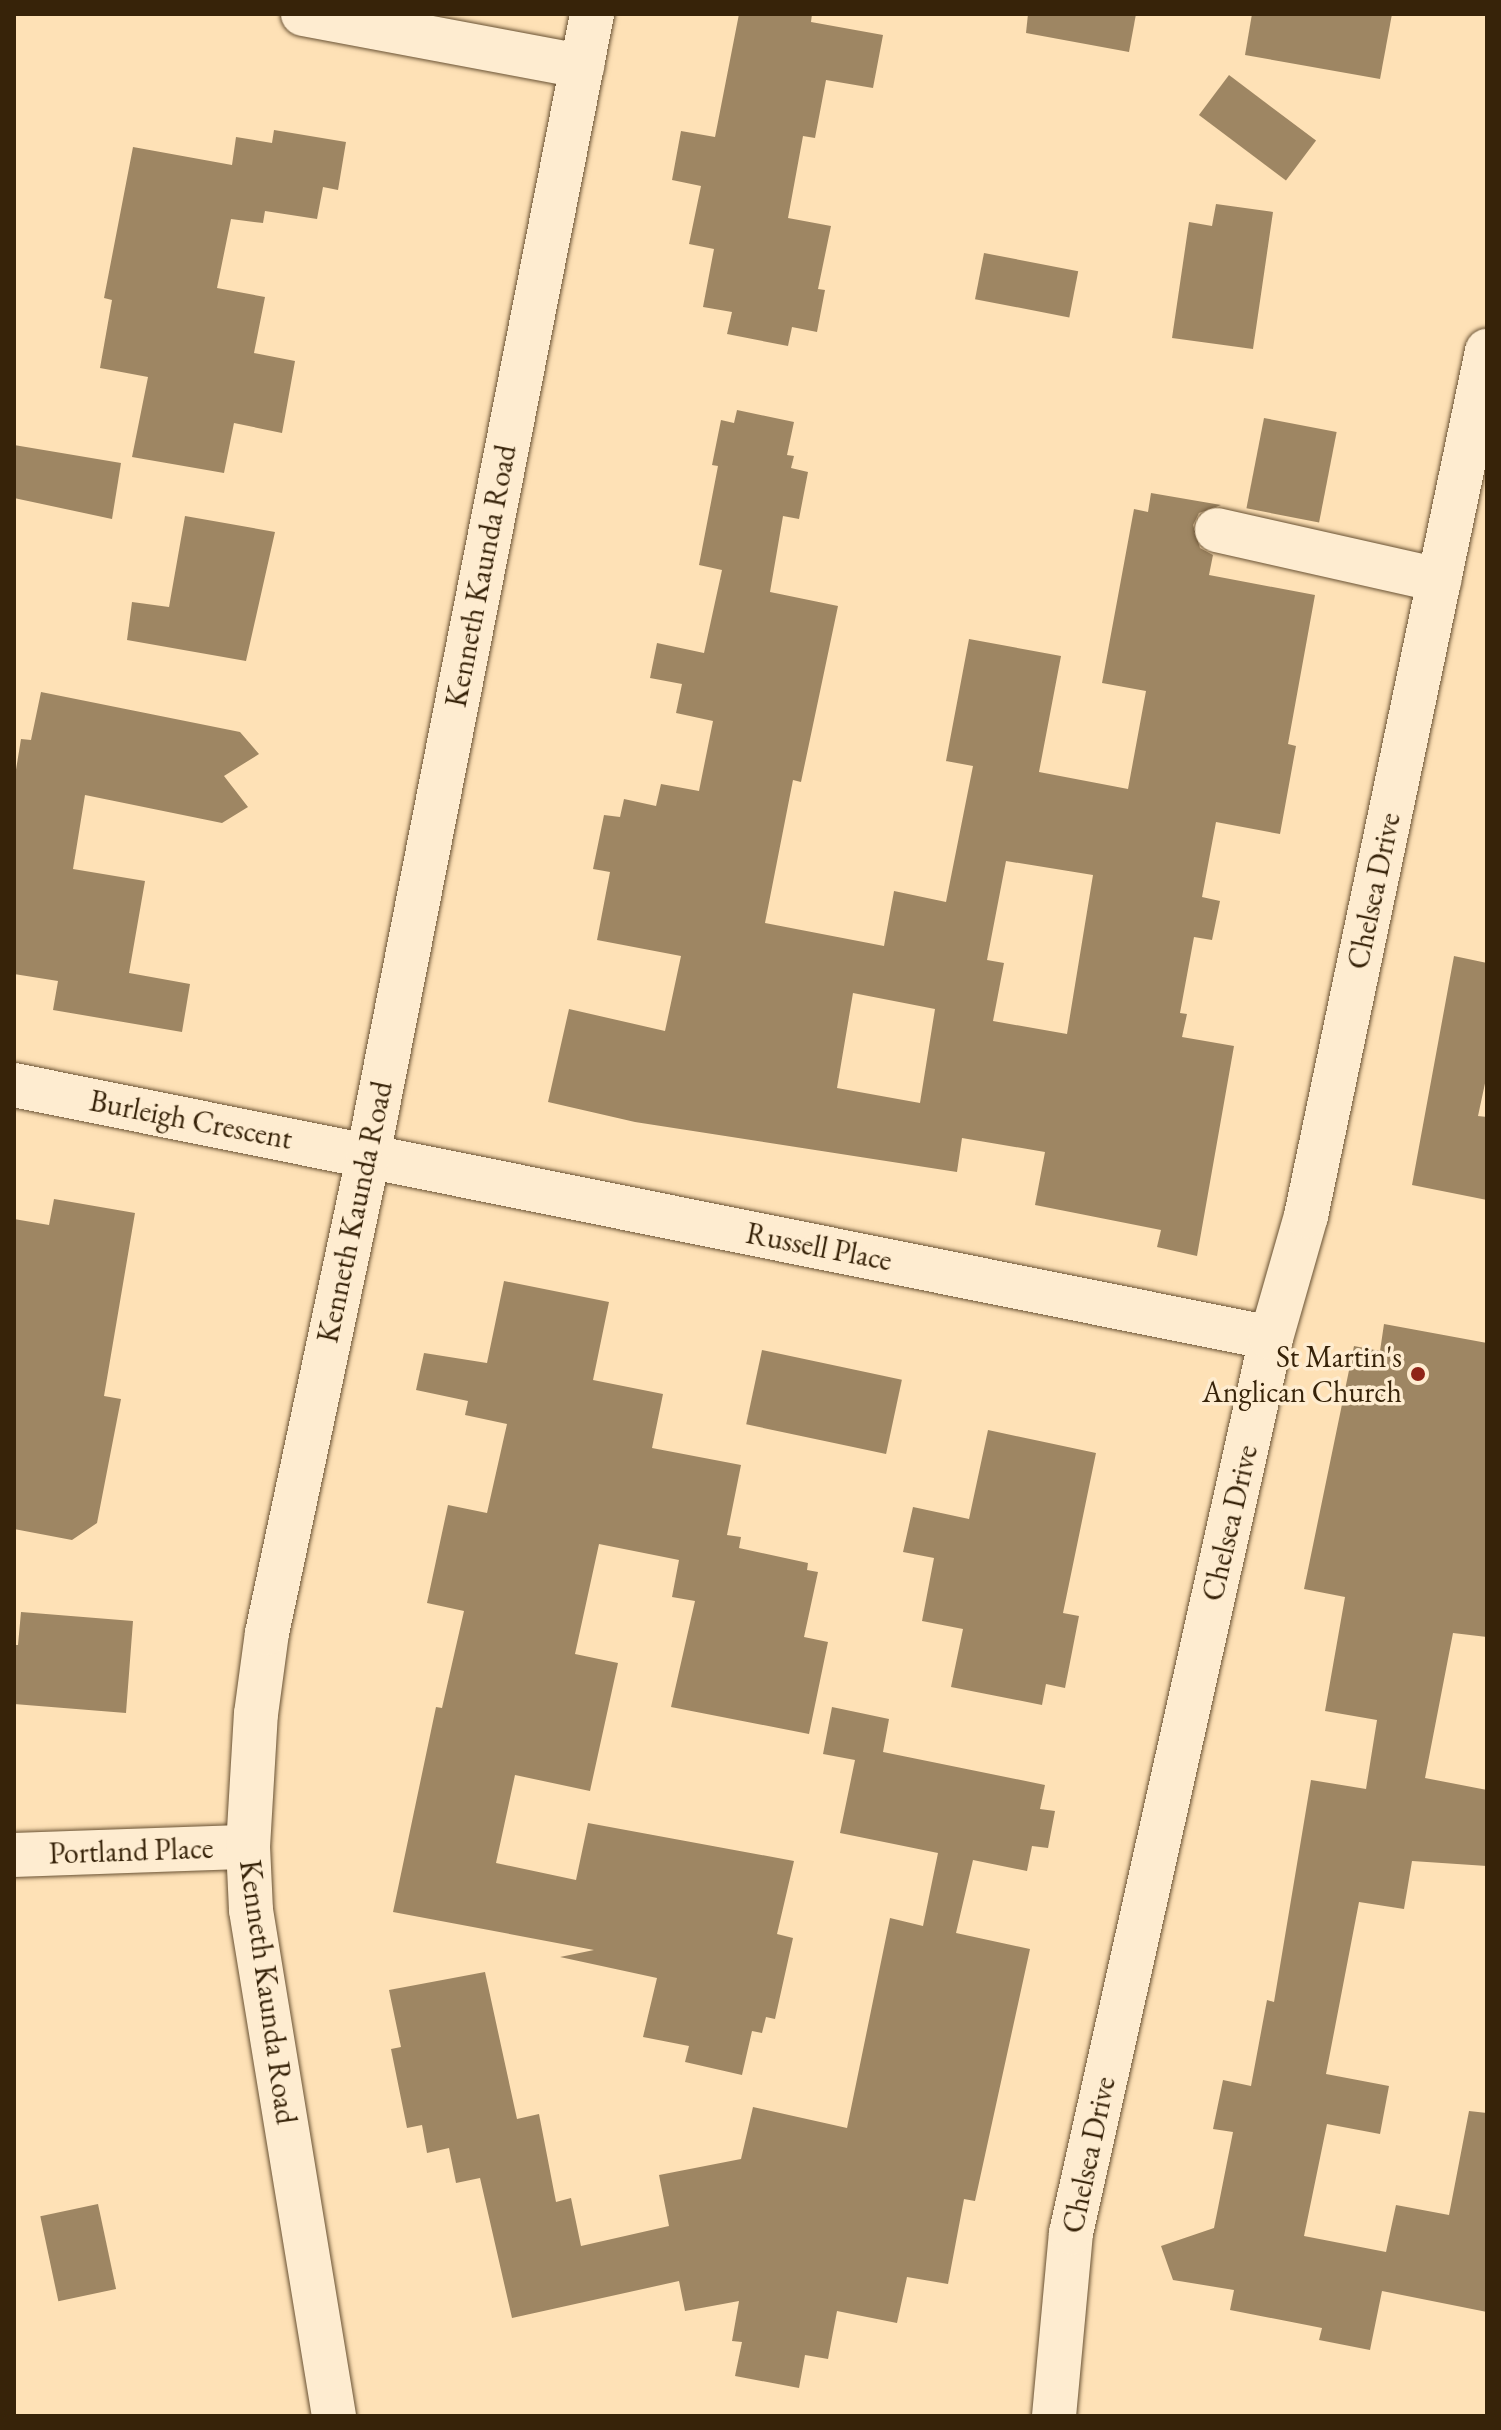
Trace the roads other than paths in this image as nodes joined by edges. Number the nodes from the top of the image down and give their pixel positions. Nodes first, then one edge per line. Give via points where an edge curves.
1 (303, 14) edge
2 (592, 14) edge
3 (582, 66) junction
4 (1487, 351) edge
5 (1217, 530) dead end
6 (1439, 580) junction
7 (14, 1085) edge
8 (368, 1156) junction
9 (1271, 1338) junction
10 (248, 1847) junction
11 (14, 1855) edge
12 (334, 2416) edge
13 (1054, 2416) edge

1 - 3 street
2 - 3 street, Kenneth Kaunda Road
3 - 8 street, Kenneth Kaunda Road
4 - 6 street, Chelsea Drive
5 - 6 street
6 - 9 street, Chelsea Drive via 1306,1216
7 - 8 street, Burleigh Crescent
8 - 9 street, Russell Place
8 - 10 street, Kenneth Kaunda Road via 267,1633
9 - 13 street, Chelsea Drive via 1071,2233
10 - 11 street, Portland Place
10 - 12 street, Kenneth Kaunda Road via 260,1980

